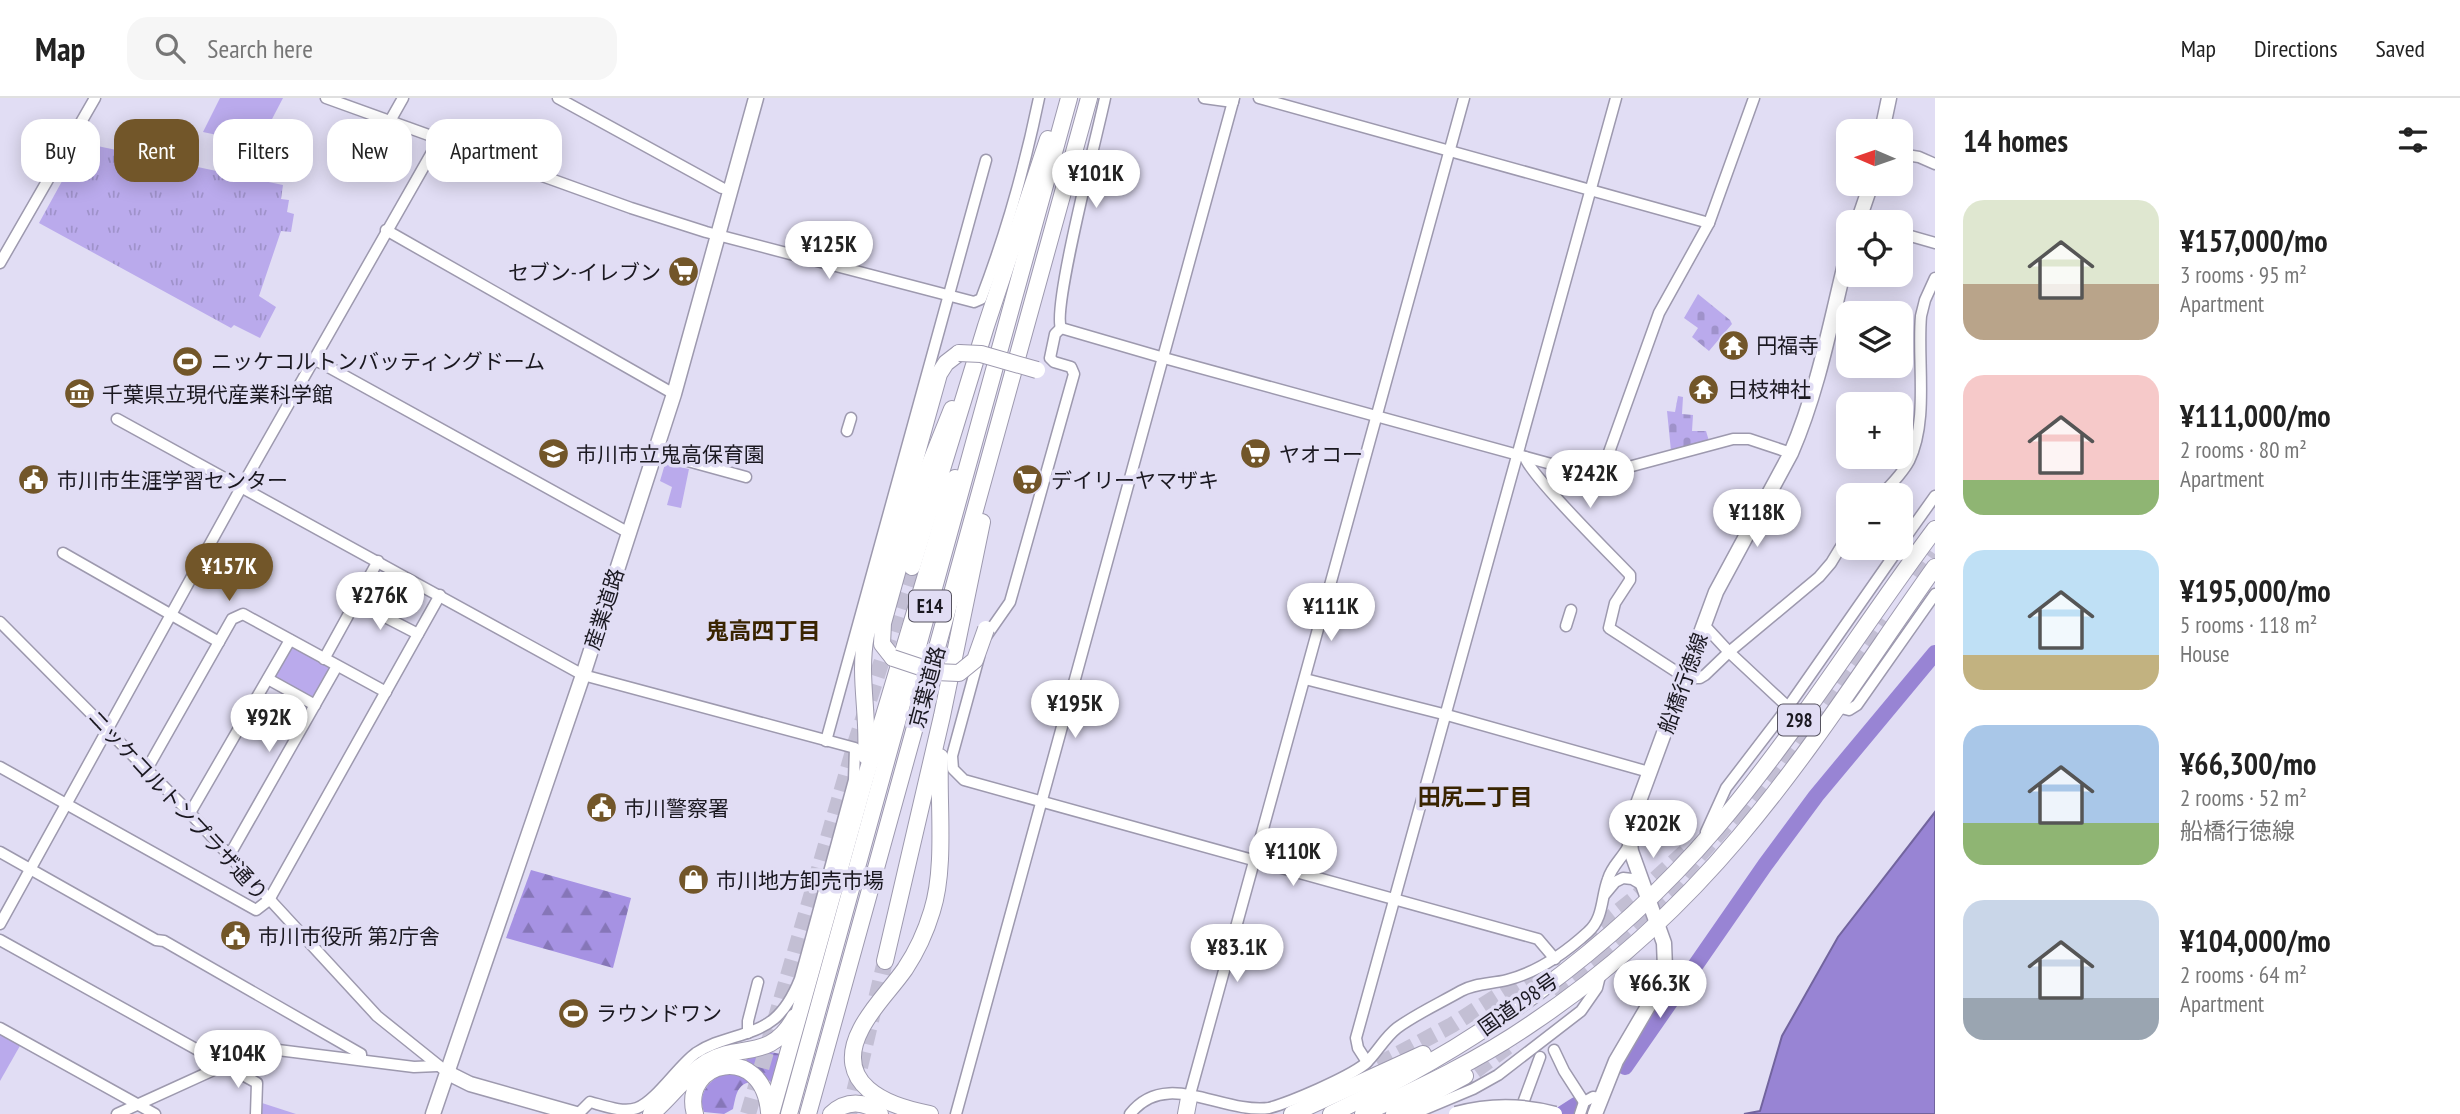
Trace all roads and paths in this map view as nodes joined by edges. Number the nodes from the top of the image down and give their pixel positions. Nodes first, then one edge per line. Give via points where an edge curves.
1 (95, 98) edge
2 (326, 98) edge
3 (403, 98) edge
4 (558, 98) edge
5 (756, 98) edge
6 (1039, 98) edge
7 (1062, 98) edge
8 (1069, 98) edge
9 (1089, 98) edge
10 (1105, 98) edge
11 (1203, 98) edge
12 (1259, 98) edge
13 (1464, 98) edge
14 (1616, 98) edge
15 (1754, 98) edge
16 (1889, 98) edge
17 (1234, 100) edge
18 (384, 119) edge
19 (391, 119) edge
20 (1885, 119) edge
21 (1449, 152) junction
22 (1913, 156) edge
23 (986, 160) dead end
24 (426, 162) edge
25 (1935, 164) edge
26 (558, 182) edge
27 (730, 190) junction
28 (1590, 190) junction
29 (1709, 223) junction
30 (386, 230) junction
31 (718, 236) junction
32 (1913, 237) edge
33 (1935, 243) edge
34 (0, 263) edge
35 (1935, 278) edge
36 (1839, 287) edge
37 (948, 296) junction
38 (986, 326) junction
39 (1061, 328) junction
40 (1004, 337) junction
41 (1164, 358) junction
42 (314, 359) junction
43 (1037, 370) dead end
44 (1013, 375) junction
45 (674, 394) junction
46 (1376, 416) junction
47 (117, 418) dead end
48 (851, 418) dead end
49 (848, 430) dead end
50 (655, 453) junction
51 (1791, 453) junction
52 (1521, 456) junction
53 (1609, 469) junction
54 (746, 477) dead end
55 (1892, 483) edge
56 (242, 486) junction
57 (1935, 496) edge
58 (1913, 527) edge
59 (1935, 529) edge
60 (629, 533) junction
61 (63, 553) dead end
62 (1836, 554) edge
63 (1890, 560) edge
64 (378, 561) junction
65 (912, 567) tunnel mouth
66 (1935, 567) tunnel mouth
67 (1935, 594) edge
68 (440, 595) junction
69 (356, 601) junction
70 (1571, 610) dead end
71 (172, 615) junction
72 (0, 622) edge
73 (1704, 625) junction
74 (1566, 626) dead end
75 (986, 629) dead end
76 (418, 634) junction
77 (290, 640) junction
78 (219, 642) junction
79 (1728, 652) junction
80 (324, 659) junction
81 (337, 666) junction
82 (583, 675) junction
83 (1686, 678) junction
84 (268, 679) junction
85 (1305, 679) junction
86 (386, 692) junction
87 (315, 705) junction
88 (1788, 707) junction
89 (1837, 708) junction
90 (1447, 715) junction
91 (942, 716) junction
92 (108, 729) junction
93 (827, 741) junction
94 (0, 768) edge
95 (147, 769) junction
96 (1649, 772) junction
97 (865, 779) junction
98 (1042, 800) junction
99 (66, 805) junction
100 (190, 813) junction
101 (1630, 843) junction
102 (0, 852) edge
103 (1694, 853) junction
104 (229, 856) junction
105 (1254, 861) junction
106 (30, 869) junction
107 (1646, 893) junction
108 (1605, 894) junction
109 (269, 900) junction
110 (1394, 900) junction
111 (1658, 922) junction
112 (0, 924) edge
113 (0, 940) edge
114 (1555, 959) junction
115 (885, 961) tunnel mouth
116 (1601, 972) junction
117 (809, 980) junction
118 (758, 982) dead end
119 (1549, 984) junction
120 (1531, 1025) junction
121 (0, 1028) edge
122 (748, 1033) junction
123 (1554, 1050) dead end
124 (1540, 1057) dead end
125 (361, 1060) junction
126 (1367, 1062) junction
127 (224, 1064) junction
128 (442, 1069) junction
129 (693, 1073) junction
130 (1600, 1098) junction
131 (1584, 1102) junction
132 (138, 1104) junction
133 (1188, 1106) edge
134 (117, 1114) edge
135 (155, 1114) edge
136 (256, 1114) edge
137 (433, 1114) edge
138 (574, 1114) edge
139 (652, 1114) edge
140 (684, 1114) edge
141 (695, 1114) edge
142 (770, 1114) edge
143 (789, 1114) edge
144 (808, 1114) edge
145 (831, 1114) edge
146 (880, 1114) edge
147 (930, 1114) edge
148 (956, 1114) edge
149 (1130, 1114) edge
150 (1292, 1114) edge
151 (1331, 1114) edge
152 (1363, 1114) edge
153 (1394, 1114) edge
154 (1413, 1114) edge
155 (1457, 1114) edge
156 (1519, 1114) edge
157 (1555, 1114) edge
158 (1580, 1114) edge
159 (1595, 1114) edge

1 - 34 street
2 - 18 street
3 - 19 street
4 - 27 street
5 - 27 main road, 産業道路
6 - 37 street via 1022,172 981,299
7 - 38 highway
8 - 40 highway, 京葉道路 / E14
9 - 44 highway, 京葉道路 / E14
10 - 39 street via 1063,285
11 - 17 street
12 - 21 street
13 - 21 street
14 - 28 street
15 - 29 street
16 - 20 main road
17 - 41 street
21 - 28 street
21 - 46 street
22 - 25 street
23 - 37 street
24 - 30 street
26 - 31 street
27 - 31 main road, 産業道路
28 - 29 street
28 - 52 street
29 - 53 street via 1659,313 1608,456
30 - 42 street
30 - 45 street
31 - 37 street
31 - 45 main road, 産業道路
32 - 33 street
35 - 55 street via 1921,316 1919,423 1912,453
36 - 51 main road, 船橋行徳線 via 1808,411
37 - 93 street
38 - 65 highway
38 - 75 highway, bridge via 921,485 882,628 882,644 892,658 957,674 975,660
39 - 41 street
39 - 98 street via 1055,334 1050,358 1071,367 1074,374 1010,602 988,633 961,717 952,763 964,780
40 - 97 highway via 944,510
40 - 143 highway, 京葉道路 / E14
41 - 46 street
41 - 98 street
42 - 56 street
42 - 60 street
43 - 97 highway, bridge via 981,354 959,353 939,374 866,635 862,671
44 - 91 highway
44 - 144 highway, 京葉道路 / E14
45 - 50 main road, 産業道路
46 - 52 street
46 - 85 street
47 - 56 street
48 - 49 street
50 - 54 street
50 - 60 main road, 産業道路
51 - 53 street via 1740,438
51 - 73 main road, 船橋行徳線 via 1722,578
52 - 53 street via 1584,473
52 - 83 street via 1630,575 1615,603 1609,628
52 - 90 street
56 - 64 street
56 - 71 street
57 - 58 street
59 - 103 highway, 国道298号 / 298 via 1780,746
60 - 82 main road, 産業道路
61 - 71 street
62 - 79 street via 1824,573
63 - 88 street
64 - 68 street
64 - 69 street
66 - 89 highway, 国道298号 / 298
67 - 89 street via 1857,705 1849,710
68 - 76 street
68 - 82 street
69 - 76 street
69 - 80 street
70 - 74 street
71 - 78 street
71 - 92 street
72 - 92 street, ニッケコルトンプラザ通り
73 - 79 street
73 - 83 main road, 船橋行徳線
76 - 86 street
77 - 78 street via 243,614 232,619
77 - 80 street
77 - 84 street
78 - 95 street
79 - 83 street via 1705,675
79 - 88 street
80 - 81 street
81 - 86 street
81 - 87 street
82 - 93 street
82 - 128 main road, 産業道路
83 - 96 main road, 船橋行徳線
84 - 87 street
84 - 100 street
85 - 90 street
85 - 105 street
86 - 109 street
87 - 104 street
88 - 103 street via 1726,788
89 - 111 highway, 国道298号 / 298 via 1740,835
90 - 96 street
90 - 110 street
91 - 115 highway
91 - 147 highway via 940,859 933,907 917,950 862,1026 854,1051 859,1077 874,1096
92 - 95 street, ニッケコルトンプラザ通り
92 - 99 street
93 - 122 street via 855,748 854,780 797,987 779,1014
94 - 99 street
95 - 100 street, ニッケコルトンプラザ通り
96 - 101 main road, 船橋行徳線 via 1632,820
97 - 117 highway
98 - 105 street
98 - 148 street
99 - 106 street
99 - 109 street via 252,909
100 - 104 street, ニッケコルトンプラザ通り
101 - 107 main road, 船橋行徳線
101 - 108 street via 1607,880
102 - 106 street
103 - 107 highway, 国道298号 / 298
104 - 109 street, ニッケコルトンプラザ通り
105 - 110 street
105 - 133 street
106 - 112 street
106 - 125 street via 245,986 361,1054
107 - 108 street via 1632,879 1623,878
107 - 111 main road, 船橋行徳線
107 - 119 highway, 国道298号 / 298 via 1603,941
108 - 114 street via 1595,924
109 - 128 street, ニッケコルトンプラザ通り via 377,1016
110 - 114 street via 1538,939
110 - 126 street via 1356,1038
111 - 116 highway, 国道298号 / 298
111 - 130 main road, 船橋行徳線 via 1665,947 1664,976
113 - 127 street
114 - 126 street via 1522,976 1465,989 1395,1030
116 - 120 highway, 国道298号 / 298
116 - 154 street via 1597,988 1581,1011 1507,1068 1473,1089
117 - 129 highway via 782,1035 758,1049 714,1059
117 - 142 highway
118 - 122 street
119 - 150 highway, 298 via 1403,1064
119 - 151 highway, 国道298号 / 298 via 1408,1075
120 - 152 highway, 国道298号 / 298 via 1445,1075
120 - 153 highway, 298 via 1462,1078
121 - 132 street
122 - 138 street via 699,1051 642,1106 626,1110 590,1102
123 - 131 street
124 - 156 street
125 - 127 street via 262,1048
125 - 128 street
126 - 133 street via 1267,1109
127 - 132 street
127 - 136 street via 257,1083
128 - 137 main road, 産業道路
128 - 138 main road via 470,1084
129 - 139 highway
129 - 140 highway via 684,1091
130 - 131 street
130 - 159 main road, 船橋行徳線
131 - 158 street
132 - 134 street
132 - 135 street
133 - 149 street via 1162,1094 1139,1103
141 - 142 highway via 698,1083 713,1070 727,1066 742,1068 758,1080
145 - 146 highway via 845,1104 856,1103
155 - 157 main road, bridge via 1500,1107

